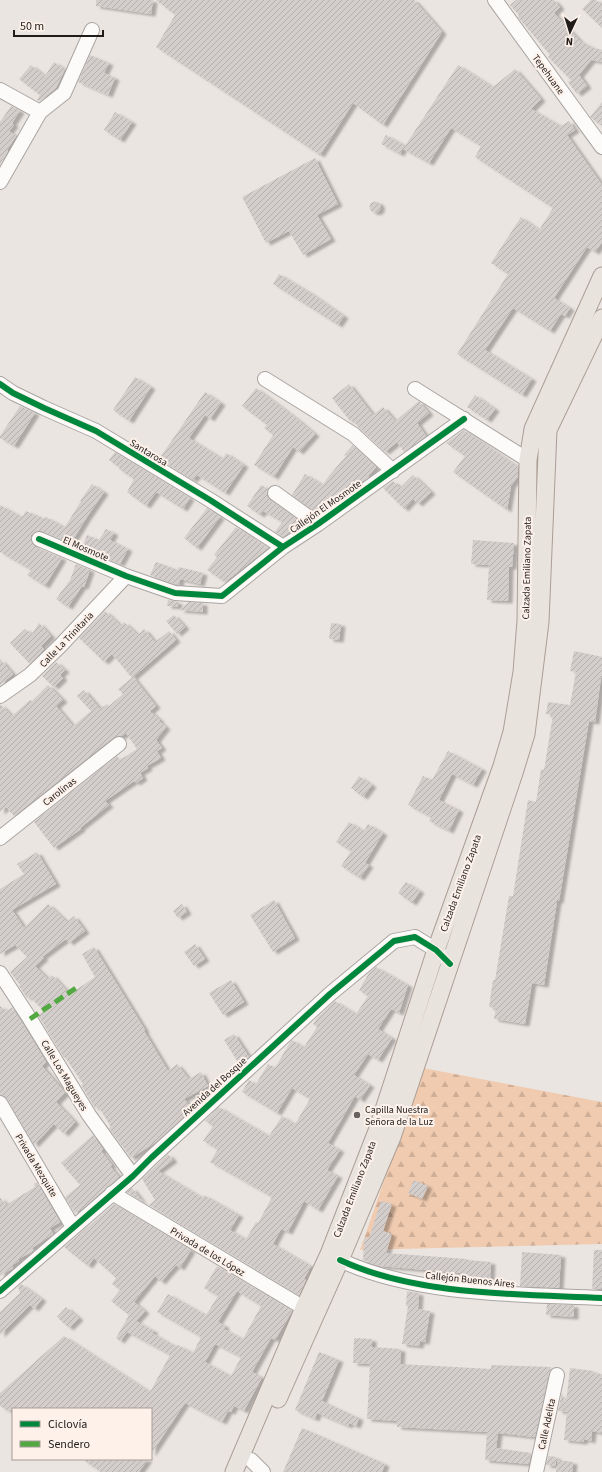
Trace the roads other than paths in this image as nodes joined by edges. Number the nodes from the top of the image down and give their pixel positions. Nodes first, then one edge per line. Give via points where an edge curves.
1 (502, 3) edge
2 (92, 30) dead end
3 (0, 90) edge
4 (40, 112) junction
5 (602, 147) edge
6 (0, 182) edge
7 (602, 276) edge
8 (602, 318) edge
9 (265, 379) dead end
10 (0, 384) edge
11 (415, 389) dead end
12 (464, 419) junction
13 (528, 460) junction
14 (393, 471) junction
15 (275, 493) dead end
16 (318, 524) junction
17 (39, 539) dead end
18 (283, 547) junction
19 (126, 576) junction
20 (0, 696) edge
21 (119, 744) dead end
22 (0, 838) edge
23 (436, 950) junction
24 (450, 964) junction
25 (0, 973) edge
26 (0, 1103) edge
27 (133, 1176) junction
28 (112, 1193) junction
29 (73, 1227) junction
30 (340, 1260) junction
31 (0, 1291) edge
32 (602, 1298) edge
33 (304, 1308) junction
34 (557, 1375) dead end
35 (258, 1431) junction
36 (248, 1466) edge
37 (234, 1472) edge
38 (263, 1472) edge
39 (536, 1472) edge

1 - 5 street, Tepehuane
2 - 4 street via 64,93
3 - 4 street
4 - 6 street
7 - 13 main road, Calzada Emiliano Zapata via 533,429
8 - 24 main road, Calzada Emiliano Zapata via 548,430 540,622 526,734
9 - 14 street via 353,434
10 - 18 street, Santarosa via 13,393 96,432
11 - 12 street
12 - 13 street
12 - 14 street, Callejón El Mosmote
13 - 23 main road, Calzada Emiliano Zapata via 526,621 522,672 512,732
14 - 16 street, Callejón El Mosmote
15 - 16 street
16 - 18 street, Callejón El Mosmote
17 - 19 street, El Mosmote
18 - 19 street, Callejón El Mosmote via 222,596 175,593
19 - 20 street, Calle La Trinitaria via 30,675
21 - 22 street, Carolinas
23 - 24 street, Avenida del Bosque
23 - 27 street, Avenida del Bosque via 415,937 394,942 330,994
23 - 33 main road, Calzada Emiliano Zapata via 377,1131 329,1254
24 - 30 main road, Calzada Emiliano Zapata via 392,1137
25 - 27 street, Calle Los Magueyes via 89,1115
26 - 29 street, Privada Mezquite
27 - 28 street, Avenida del Bosque
28 - 29 street, Avenida del Bosque
28 - 33 street, Privada de los López
29 - 31 street, Avenida del Bosque
30 - 32 street, Callejón Buenos Aires via 355,1268 389,1278 432,1286
30 - 35 main road, Calzada Emiliano Zapata
33 - 35 main road, Calzada Emiliano Zapata
34 - 39 street, Calle Adelita
35 - 36 main road, Calzada Emiliano Zapata
35 - 37 main road, Calzada Emiliano Zapata
36 - 38 street

